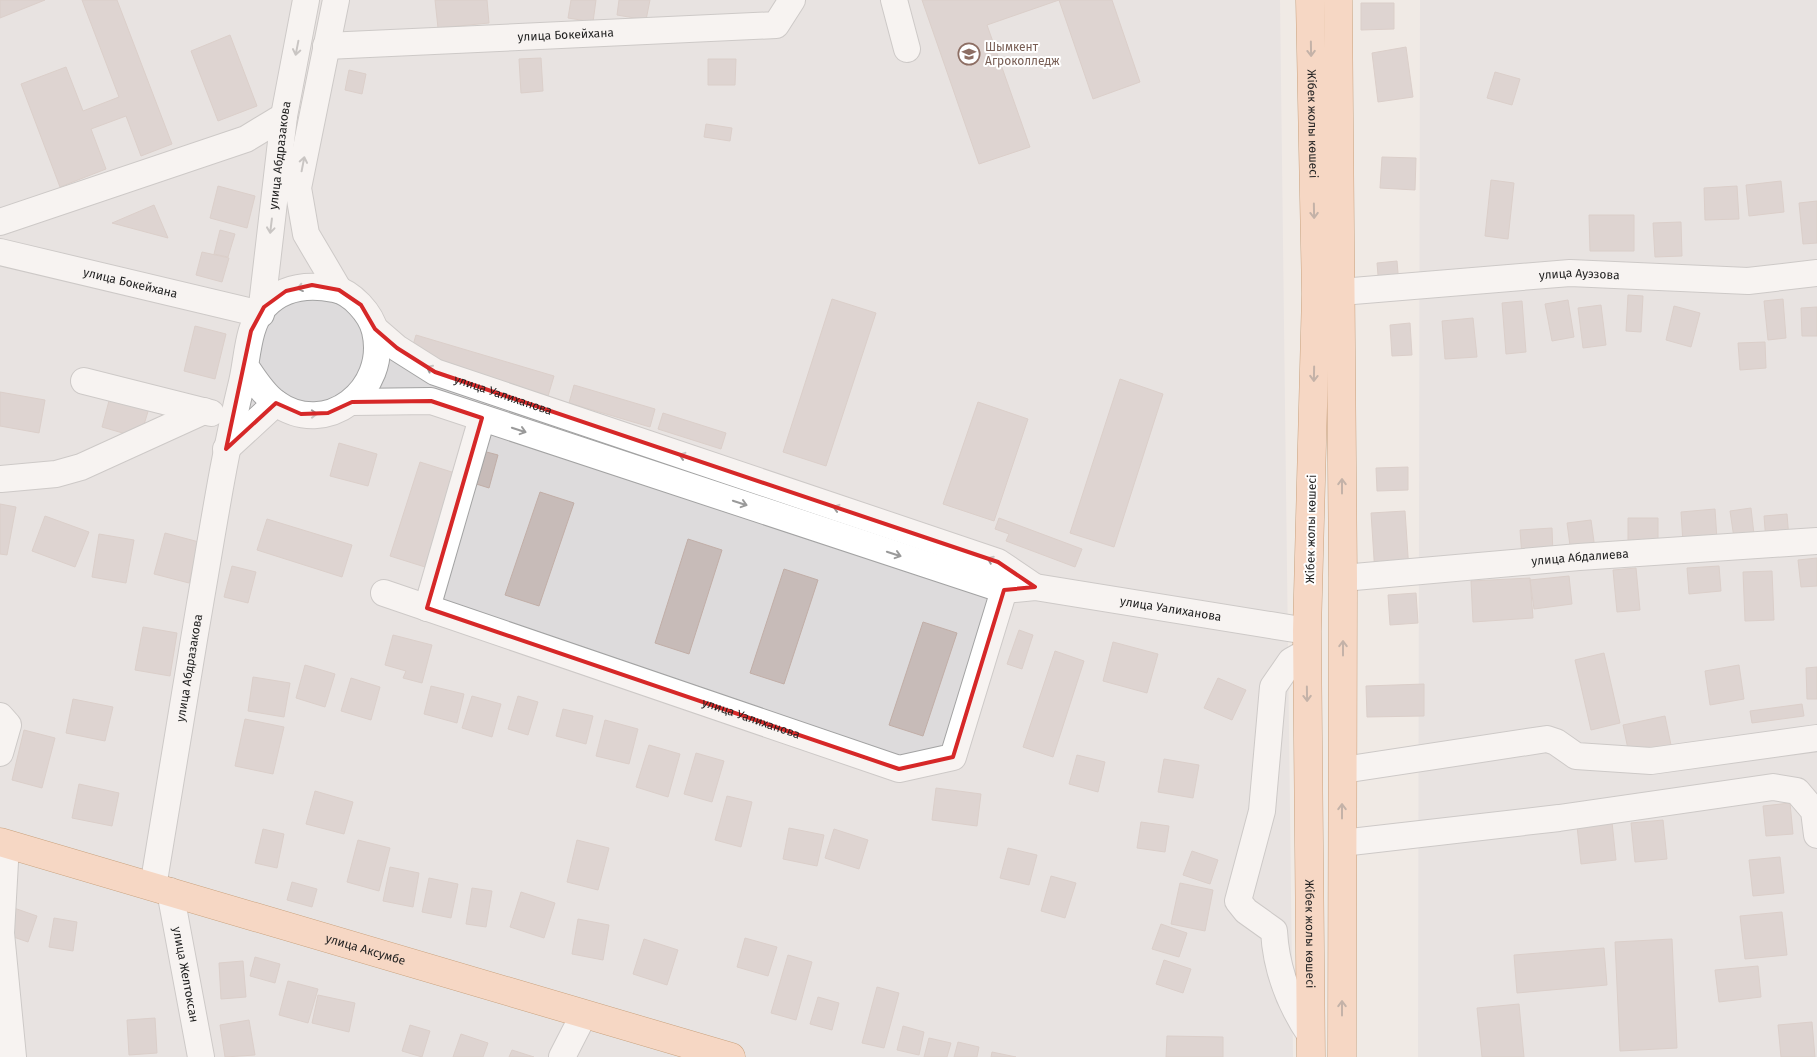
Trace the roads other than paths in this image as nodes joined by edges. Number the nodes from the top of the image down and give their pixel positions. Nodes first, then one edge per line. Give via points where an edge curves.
1 (306, 0) edge
2 (336, 0) edge
3 (792, 0) edge
4 (894, 0) edge
5 (1310, 0) edge
6 (1338, 0) edge
7 (326, 46) junction
8 (906, 49) dead end
9 (284, 116) junction
10 (0, 222) edge
11 (0, 252) edge
12 (1817, 273) edge
13 (339, 290) junction
14 (1341, 292) junction
15 (261, 314) junction
16 (375, 329) junction
17 (246, 367) junction
18 (84, 381) dead end
19 (352, 402) junction
20 (276, 403) junction
21 (204, 411) junction
22 (233, 418) junction
23 (482, 418) junction
24 (226, 449) junction
25 (0, 479) edge
26 (1817, 541) edge
27 (1343, 578) junction
28 (1035, 587) junction
29 (1004, 590) junction
30 (384, 593) dead end
31 (427, 608) junction
32 (1307, 642) junction
33 (0, 716) edge
34 (1817, 738) edge
35 (0, 753) edge
36 (1342, 770) junction
37 (1816, 823) edge
38 (3, 843) edge
39 (1342, 843) junction
40 (161, 889) junction
41 (584, 1014) junction
42 (1311, 1047) edge
43 (13, 1057) edge
44 (201, 1057) edge
45 (562, 1057) edge
46 (731, 1057) edge
47 (1342, 1057) edge

1 -> 9 street, улица Абдразакова
2 - 7 street, улица Абдразакова
3 - 7 street, улица Бокейхана via 776,25
4 - 8 street
5 -> 32 main road, Жібек жолы көшесі via 1316,294
6 - 14 main road
13 -> 7 street, улица Абдразакова via 306,234 298,188
9 - 10 street via 246,139
9 -> 15 street, улица Абдразакова
11 - 15 street, улица Бокейхана
12 - 14 street, улица Ауэзова via 1748,281 1570,273
13 -> 15 street via 312,285 286,291 264,307
13 - 16 street via 361,305
27 -> 14 main road
15 - 17 street via 251,331
16 - 19 street via 378,355 370,381
28 -> 16 street, улица Уалиханова via 998,562 435,372 397,348
17 - 20 street
17 - 22 street, улица Абдразакова
18 - 21 street
20 -> 19 street via 301,414 328,413
19 - 23 street, улица Уалиханова via 430,401
20 - 24 street
21 - 22 street
21 - 25 street via 82,467 56,474
22 - 24 street, улица Абдразакова
23 -> 29 street, улица Уалиханова
23 - 31 street
24 - 40 street, улица Абдразакова
26 - 27 street, улица Абдалиева via 1579,557
36 -> 27 main road
28 - 29 street, улица Уалиханова
28 - 32 street, улица Уалиханова
29 - 31 street, улица Уалиханова via 953,757 899,768
30 - 31 street, улица Уалиханова
32 -> 42 main road, Жібек жолы көшесі
32 - 42 street via 1273,687 1262,811 1238,901 1246,912 1274,931 1275,957
33 - 35 street via 8,725
34 - 36 street via 1652,761 1576,756 1547,739
39 -> 36 main road
37 - 39 street via 1798,792 1773,787 1559,818
38 - 40 main road, улица Аксумбе
38 - 43 street via 0,933
47 -> 39 main road
40 - 41 main road, улица Аксумбе
40 - 44 street, улица Желтоксан
41 - 45 street
41 - 46 main road, улица Аксумбе

